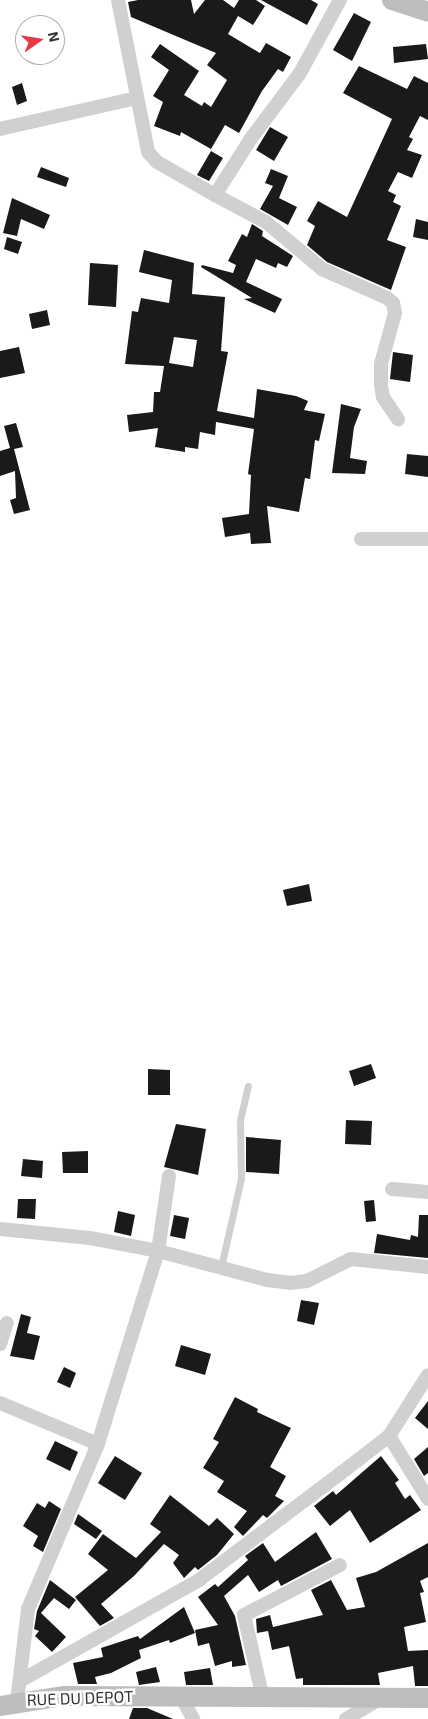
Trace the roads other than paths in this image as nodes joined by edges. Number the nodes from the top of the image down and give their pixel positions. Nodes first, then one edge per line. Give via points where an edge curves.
1 (118, 0) edge
2 (340, 0) edge
3 (392, 0) edge
4 (428, 12) edge
5 (136, 98) junction
6 (0, 128) edge
7 (215, 195) junction
8 (398, 419) dead end
9 (361, 539) dead end
10 (428, 539) edge
11 (248, 1086) dead end
12 (169, 1176) dead end
13 (392, 1189) dead end
14 (428, 1192) edge
15 (0, 1229) edge
16 (158, 1250) junction
17 (221, 1267) junction
18 (428, 1267) edge
19 (6, 1323) dead end
20 (0, 1344) edge
21 (428, 1376) edge
22 (0, 1403) edge
23 (389, 1436) junction
24 (98, 1444) junction
25 (428, 1499) edge
26 (340, 1565) dead end
27 (12, 1696) edge
28 (182, 1698) junction
29 (380, 1698) junction
30 (428, 1698) edge
31 (263, 1699) junction
32 (193, 1719) edge
33 (346, 1719) edge

1 - 5 street
2 - 7 street via 300,73 252,137
3 - 4 street
5 - 6 street
5 - 7 street via 148,152 157,162
7 - 8 street via 266,222 322,269 393,303 394,313 381,364 381,384 384,397
9 - 10 street
11 - 17 lane via 240,1120 241,1178
12 - 16 street
13 - 14 street
15 - 16 street via 90,1238
16 - 17 street
16 - 24 street
17 - 18 street via 290,1283 307,1281 351,1259
19 - 20 street
21 - 23 street
22 - 24 street
23 - 25 street
23 - 27 street via 199,1580
24 - 27 street via 28,1609
26 - 31 street via 244,1615
27 - 28 street, RUE DU DEPOT
28 - 31 street, RUE DU DEPOT
28 - 32 street
29 - 30 street, RUE DU DEPOT
29 - 31 street, RUE DU DEPOT
29 - 33 street

